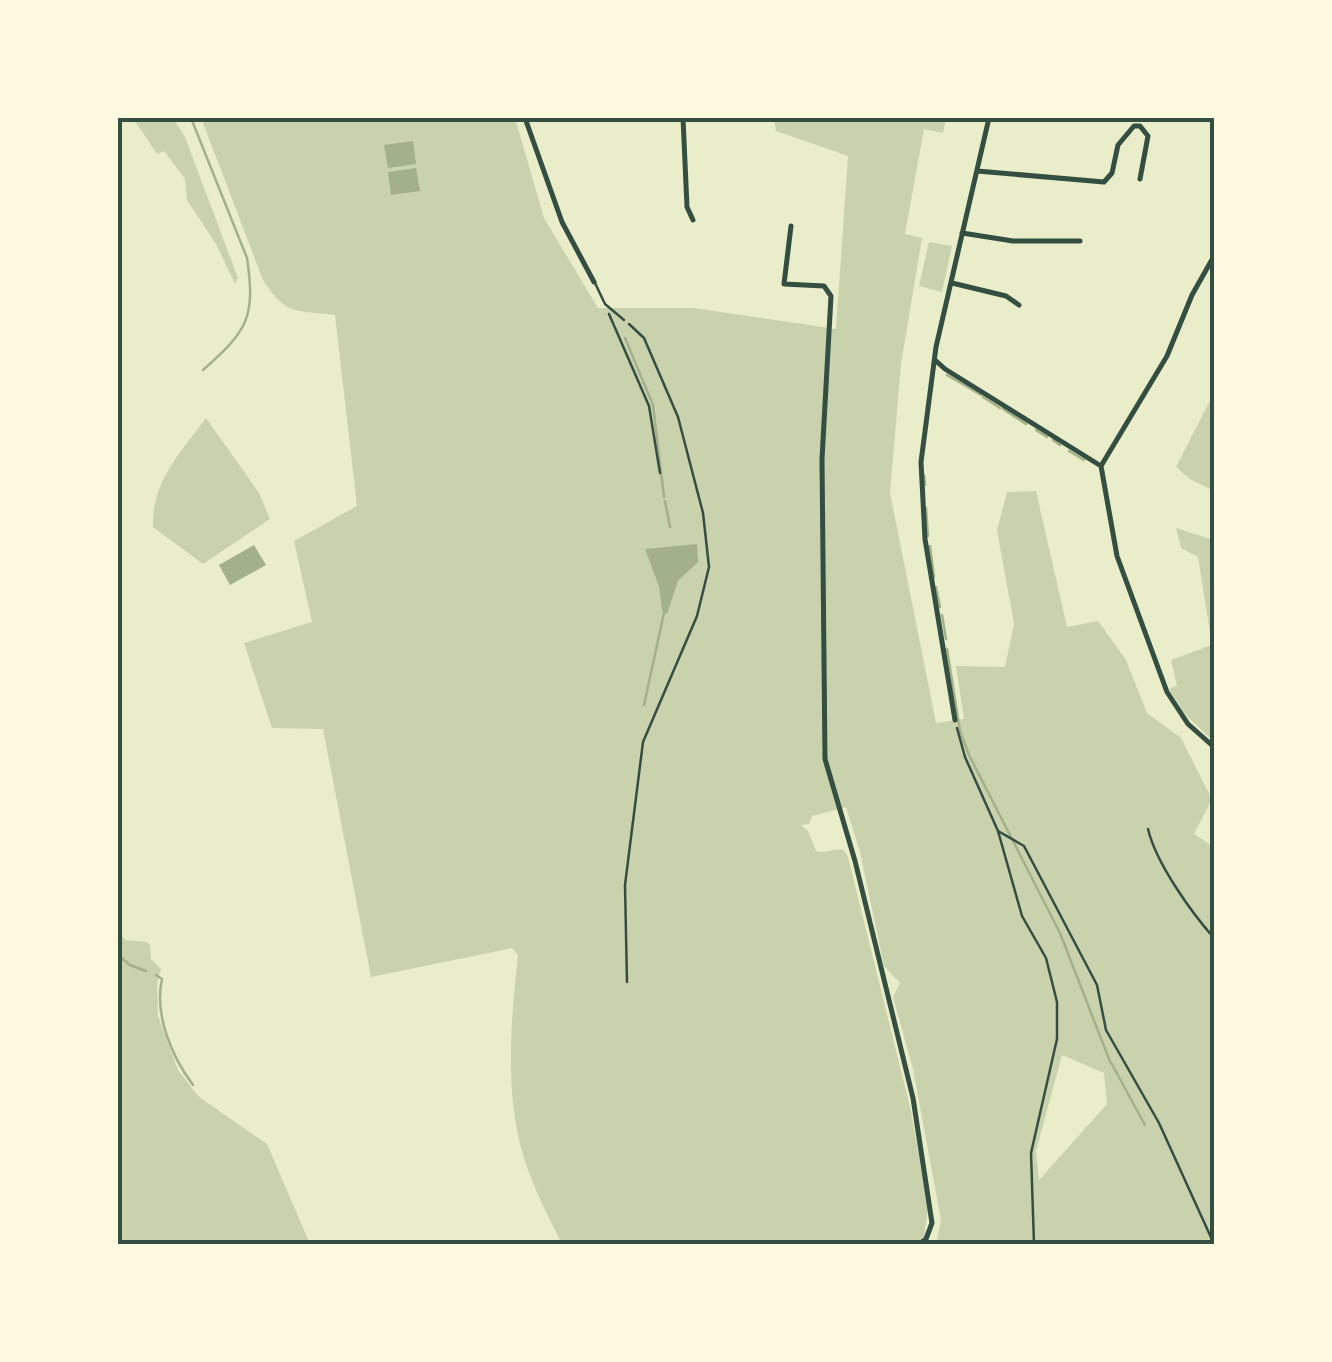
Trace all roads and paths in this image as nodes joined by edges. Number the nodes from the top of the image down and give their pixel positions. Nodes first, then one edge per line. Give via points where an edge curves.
1 (525, 118) edge
2 (683, 118) edge
3 (990, 118) edge
4 (977, 171) junction
5 (1140, 178) dead end
6 (693, 220) dead end
7 (792, 226) dead end
8 (962, 234) junction
9 (1080, 242) dead end
10 (1214, 256) edge
11 (594, 282) joint
12 (952, 284) junction
13 (605, 304) junction
14 (1019, 305) dead end
15 (624, 320) joint
16 (934, 360) junction
17 (1100, 466) junction
18 (660, 474) dead end
19 (955, 720) joint
20 (1214, 748) edge
21 (1148, 830) dead end
22 (998, 831) junction
23 (1214, 938) edge
24 (627, 982) dead end
25 (919, 1244) edge
26 (1034, 1244) edge
27 (1214, 1244) edge

1 - 11 street via 562,222
2 - 6 street
3 - 4 street
4 - 5 street via 1104,182 1118,145 1140,126 1148,136
4 - 8 street
7 - 25 street via 783,280 788,286 824,286 831,317 822,459 825,759 913,1098 932,1224
8 - 9 street
8 - 12 street
10 - 17 street via 1167,356
11 - 13 lane
12 - 14 street
12 - 16 street
13 - 15 lane
13 - 18 path via 649,406
15 - 24 path via 644,338 678,417 704,514 709,567 698,616 643,742 625,885
16 - 17 street
16 - 19 street via 920,492
17 - 20 street via 1117,556 1167,692
19 - 22 path
21 - 23 path
22 - 26 path via 1022,916 1046,958 1057,1002 1056,1038 1031,1153
22 - 27 path via 1024,846 1096,985 1106,1030

